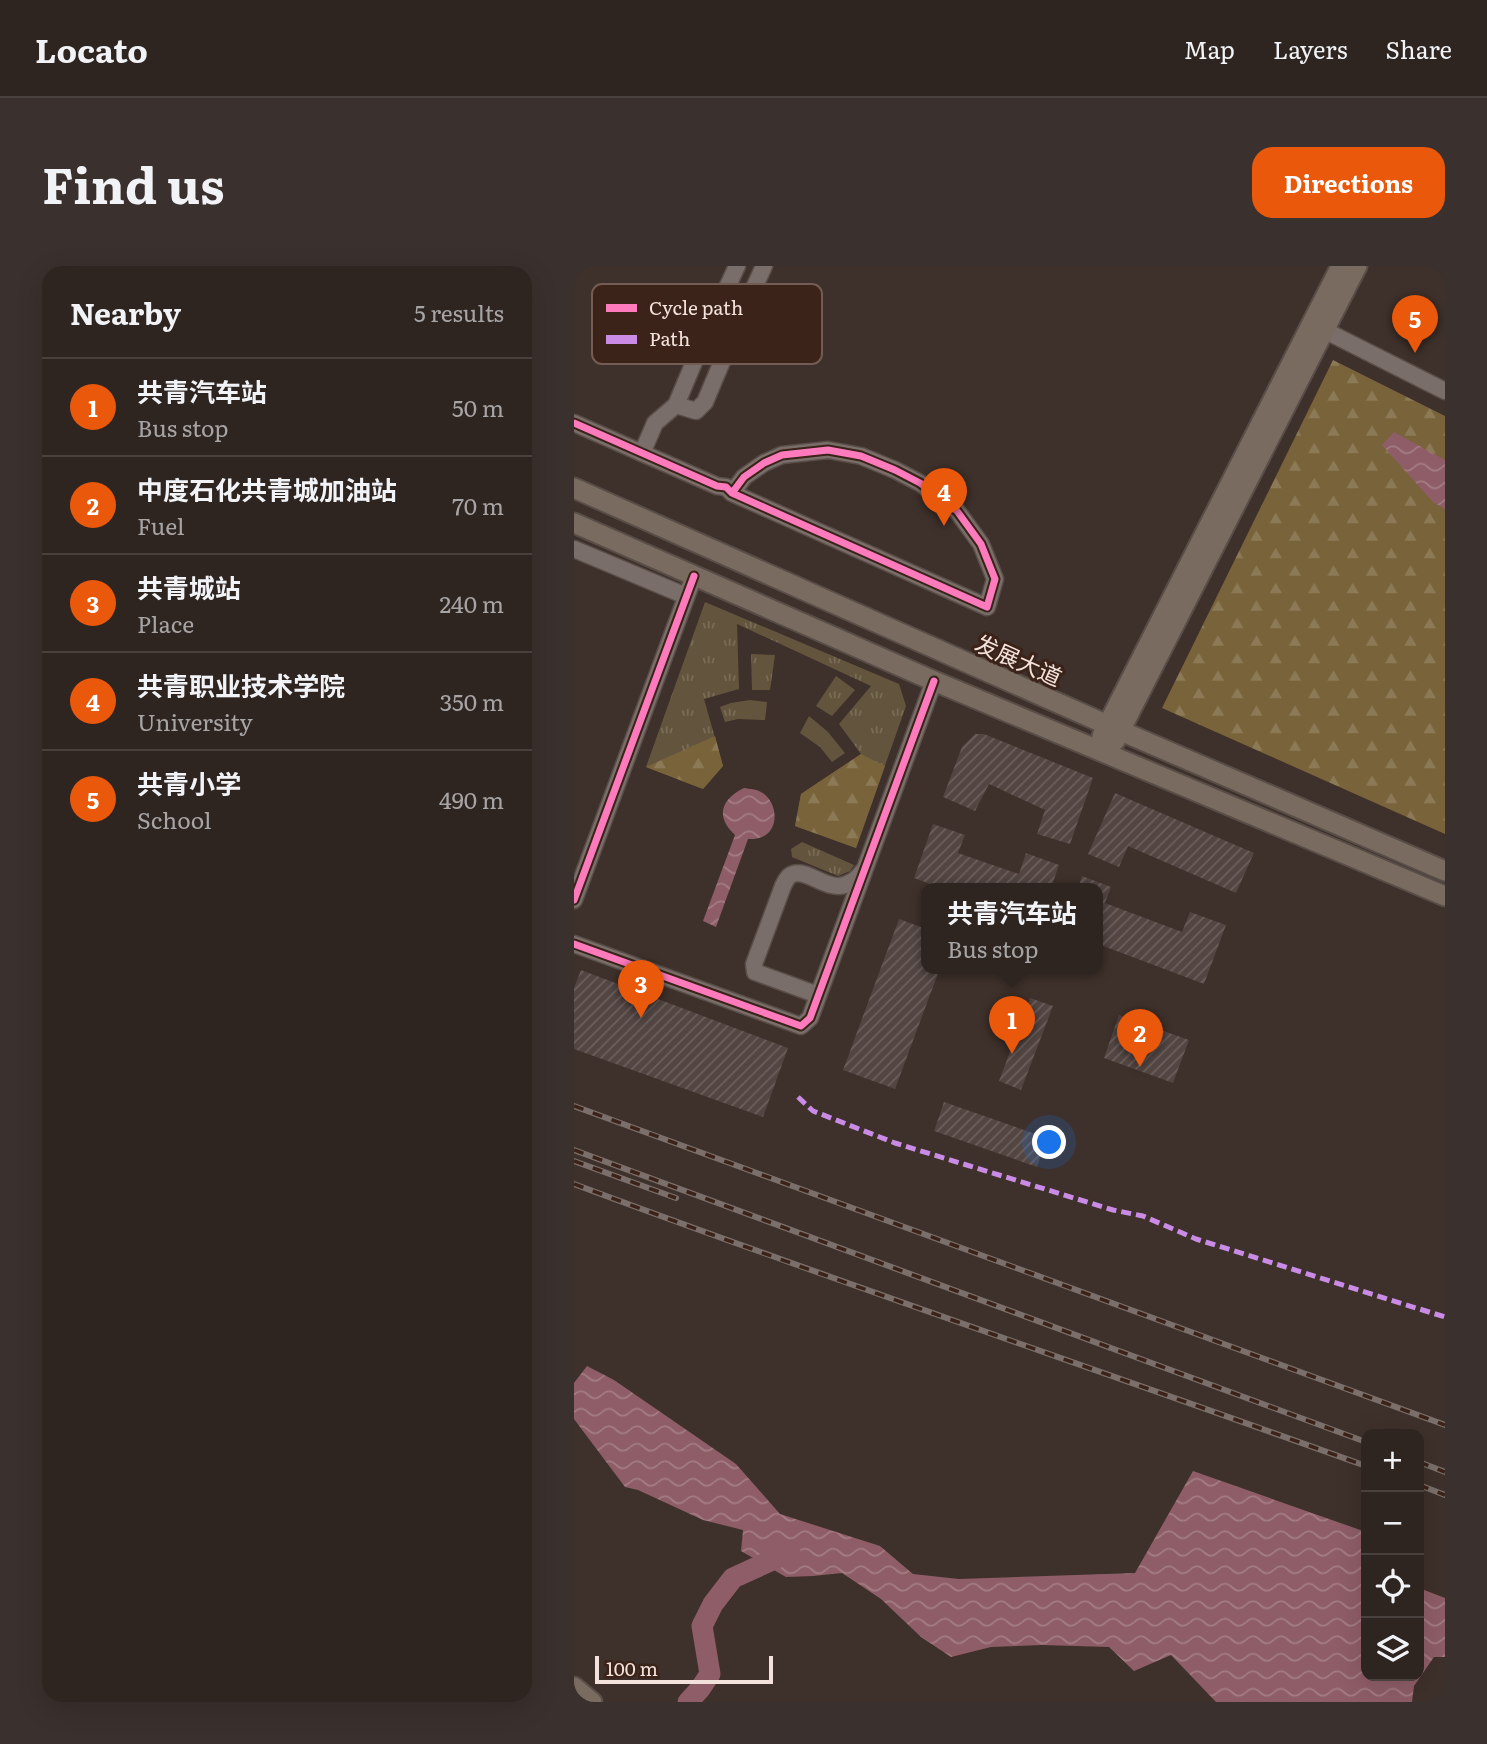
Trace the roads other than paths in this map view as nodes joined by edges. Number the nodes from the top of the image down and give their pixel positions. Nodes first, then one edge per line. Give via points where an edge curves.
1 (737, 266) edge
2 (764, 266) edge
3 (1341, 266) edge
4 (1357, 266) edge
5 (729, 284) edge
6 (756, 284) edge
7 (1318, 327) junction
8 (693, 364) edge
9 (721, 364) edge
10 (1445, 391) edge
11 (676, 405) junction
12 (574, 424) edge
13 (642, 453) junction
14 (574, 488) edge
15 (732, 493) junction
16 (574, 523) edge
17 (574, 550) edge
18 (694, 576) junction
19 (686, 596) junction
20 (934, 681) junction
21 (1114, 728) junction
22 (1102, 752) junction
23 (865, 869) junction
24 (1445, 871) edge
25 (1445, 896) edge
26 (574, 900) edge
27 (574, 944) edge
28 (818, 995) junction
29 (574, 1687) edge
30 (592, 1702) edge

1 - 5 street
2 - 6 street
3 - 7 main road
4 - 7 main road
7 - 10 street
7 - 21 main road
8 - 11 street
9 - 11 street via 705,402 696,411
11 - 13 street via 655,423
12 - 13 street
13 - 15 street
14 - 21 main road, 发展大道
15 - 15 street via 744,499 987,607 995,579 981,544 957,511 895,470 861,456 828,450 782,455 744,477
16 - 18 main road
17 - 19 street
18 - 19 street
18 - 20 main road
19 - 26 street
20 - 22 main road
20 - 23 street
21 - 22 main road
21 - 24 main road, 发展大道
22 - 25 main road
23 - 28 street
23 - 28 street via 842,886 802,873 788,877 754,964 755,972
27 - 28 street via 801,1026 810,1018
29 - 30 main road

